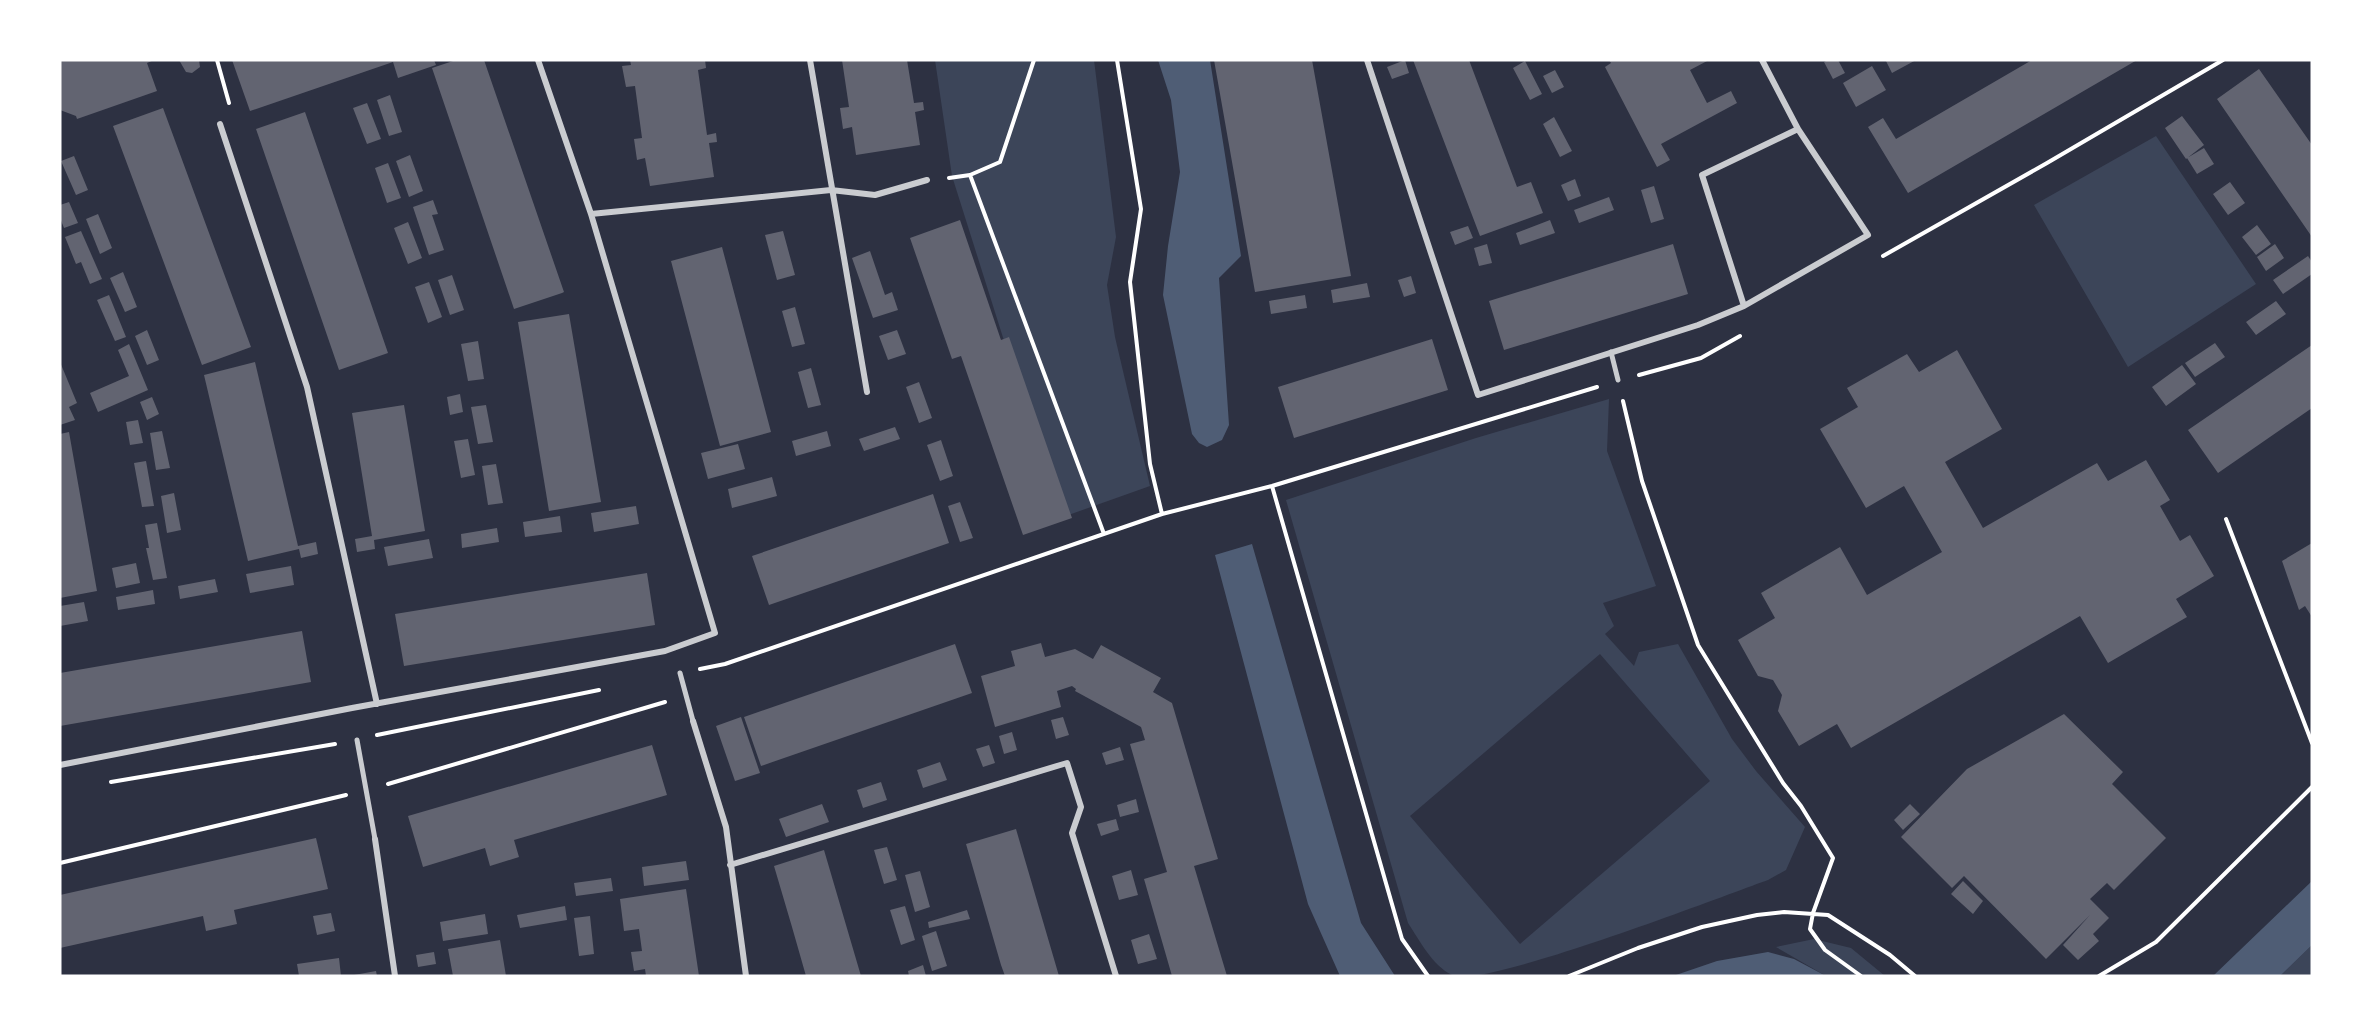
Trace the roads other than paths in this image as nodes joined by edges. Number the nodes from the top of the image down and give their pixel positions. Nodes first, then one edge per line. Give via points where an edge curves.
1 (538, 60) edge
2 (810, 60) edge
3 (1367, 60) edge
4 (1762, 60) edge
5 (220, 124) road end
6 (1798, 129) junction
7 (927, 180) road end
8 (831, 190) junction
9 (591, 214) junction
10 (1744, 306) junction
11 (1611, 352) junction
12 (1618, 381) road end
13 (867, 392) dead end
14 (680, 673) dead end
15 (377, 704) junction
16 (693, 720) joint
17 (357, 740) dead end
18 (60, 765) edge
19 (375, 839) joint
20 (730, 865) junction
21 (395, 976) edge
22 (746, 976) edge
23 (1116, 976) edge

1 - 9 street
2 - 8 street
3 - 11 street via 1478,395
4 - 6 street
5 - 15 street via 307,387
6 - 10 street via 1702,175
6 - 10 street via 1868,235
7 - 8 street via 875,195
8 - 9 street
8 - 13 street
9 - 15 street via 715,633 665,651
10 - 11 street
11 - 12 street
14 - 16 street
15 - 18 street
16 - 20 street via 726,827
17 - 19 street
19 - 21 street
20 - 22 street
20 - 23 street via 1067,763 1081,807 1072,833

